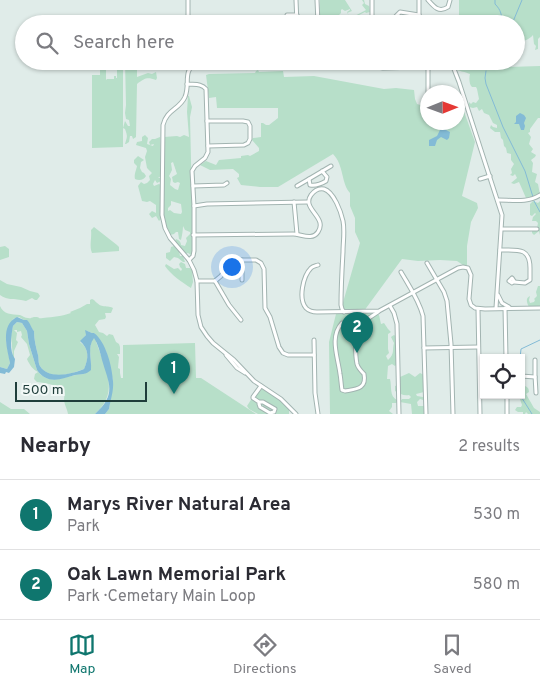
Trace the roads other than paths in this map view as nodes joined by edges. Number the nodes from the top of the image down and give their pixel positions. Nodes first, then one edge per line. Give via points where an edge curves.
1 (188, 0) edge
2 (296, 0) edge
3 (317, 0) edge
4 (372, 0) edge
5 (419, 0) edge
6 (428, 0) edge
7 (450, 0) edge
8 (297, 14) joint
9 (188, 15) edge
10 (287, 15) dead end
11 (318, 15) edge
12 (372, 15) edge
13 (397, 15) edge
14 (412, 15) edge
15 (419, 15) edge
16 (190, 70) edge
17 (428, 70) edge
18 (454, 70) edge
19 (187, 84) junction
20 (428, 85) edge
21 (207, 121) junction
22 (208, 146) junction
23 (331, 166) dead end
24 (322, 171) junction
25 (490, 176) junction
26 (309, 179) junction
27 (480, 180) dead end
28 (228, 183) dead end
29 (193, 186) junction
30 (296, 186) dead end
31 (318, 187) junction
32 (540, 195) edge
33 (498, 200) junction
34 (294, 202) junction
35 (308, 202) junction
36 (194, 206) junction
37 (502, 229) junction
38 (537, 229) dead end
39 (297, 234) junction
40 (193, 235) junction
41 (500, 250) junction
42 (189, 260) junction
43 (242, 260) junction
44 (427, 263) dead end
45 (318, 266) dead end
46 (401, 272) dead end
47 (215, 280) junction
48 (242, 280) dead end
49 (437, 280) junction
50 (197, 282) junction
51 (514, 282) dead end
52 (497, 292) junction
53 (414, 293) junction
54 (390, 306) junction
55 (496, 308) junction
56 (505, 308) junction
57 (515, 308) junction
58 (540, 308) edge
59 (478, 309) junction
60 (379, 311) junction
61 (346, 312) junction
62 (241, 320) dead end
63 (357, 326) junction
64 (314, 340) dead end
65 (478, 347) junction
66 (424, 348) junction
67 (452, 348) junction
68 (506, 354) edge
69 (314, 355) junction
70 (536, 360) dead end
71 (525, 376) edge
72 (535, 377) junction
73 (261, 386) junction
74 (536, 393) dead end
75 (507, 399) edge
76 (260, 402) junction
77 (296, 414) edge
78 (318, 414) edge
79 (399, 414) edge
80 (426, 414) edge
81 (453, 414) edge
82 (480, 414) edge
83 (507, 414) edge

1 - 9 street
2 - 8 street
3 - 11 street
4 - 12 street
5 - 15 street
6 - 7 street via 440,10 448,7
8 - 10 street
13 - 14 street via 400,12
16 - 19 street
17 - 20 street
18 - 25 street
19 - 21 street via 201,85 206,89
19 - 42 street via 184,98 168,113 163,125 162,215 170,238
21 - 22 street
21 - 22 street via 244,121 250,126 250,139 244,145
22 - 29 street via 205,158 193,168
23 - 24 street
24 - 26 street
24 - 31 street via 326,181
25 - 27 street
25 - 33 street
26 - 30 street
26 - 31 street via 310,185
28 - 29 street
29 - 36 street
31 - 35 street
31 - 61 street via 331,195 343,221 341,305
32 - 33 street via 528,200
33 - 37 street
34 - 35 street
34 - 36 street
34 - 39 street
35 - 39 street via 319,220 320,229 311,237
36 - 40 street
37 - 38 street
37 - 41 street
39 - 40 street
40 - 42 street via 194,253
41 - 51 street via 522,251 529,258 530,280
41 - 52 street
42 - 50 street
43 - 47 street via 234,260
43 - 48 street
43 - 69 street via 256,260 263,265 264,304 281,351 288,355
44 - 49 street
45 - 61 street via 310,268 303,281 305,307 317,312
46 - 53 street
47 - 50 street
47 - 62 street
49 - 53 street
49 - 59 street via 458,268 469,270 470,302
49 - 67 street via 447,301
50 - 73 street via 197,312 207,336 237,368
52 - 55 street
52 - 57 street via 502,302
53 - 54 street
53 - 66 street via 423,316
54 - 60 street
54 - 79 street via 397,324
55 - 56 street
55 - 59 street
56 - 57 street
56 - 68 street
57 - 58 street
59 - 65 street
60 - 61 street
60 - 63 street
63 - 63 street via 357,363 365,381 359,388 345,391 342,390 336,350 337,331 342,323
64 - 69 street
65 - 67 street
65 - 82 street
66 - 67 street
66 - 80 street
67 - 81 street
69 - 78 street
70 - 72 street
71 - 72 street
72 - 74 street
73 - 76 street via 253,396
73 - 77 street
75 - 83 street
76 - 76 street via 260,407 272,414 274,412 275,409

